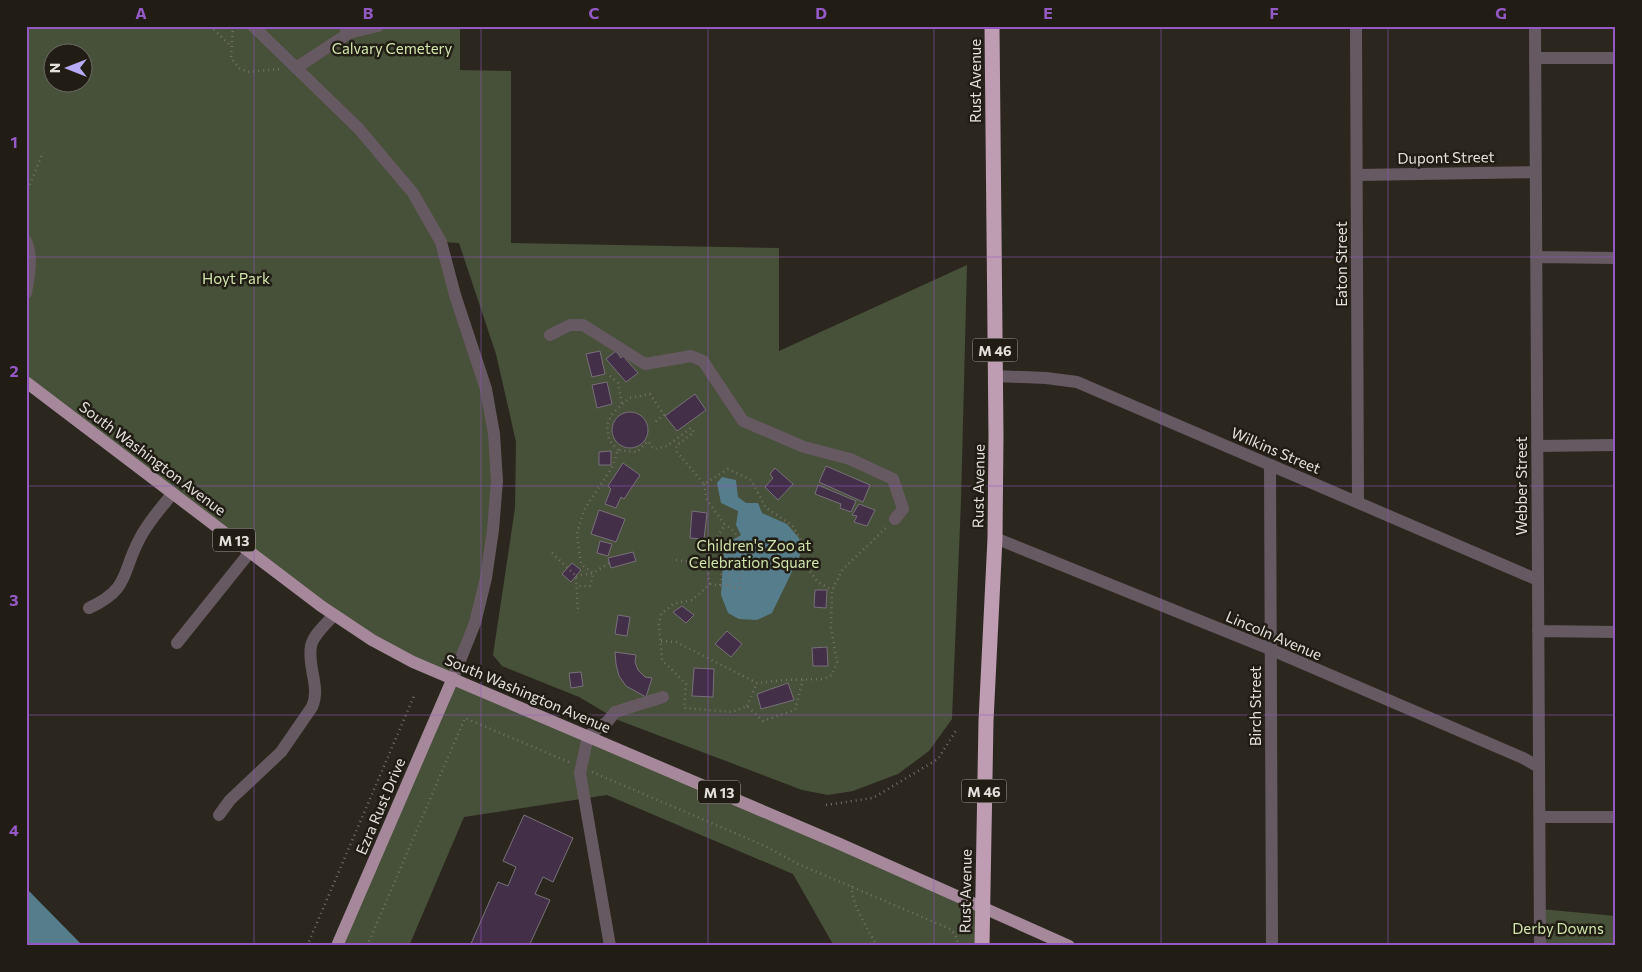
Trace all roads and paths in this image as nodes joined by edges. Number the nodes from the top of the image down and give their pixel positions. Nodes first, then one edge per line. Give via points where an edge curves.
1 (28, 26) edge
2 (210, 26) edge
3 (233, 26) edge
4 (253, 26) edge
5 (378, 26) edge
6 (992, 26) edge
7 (1356, 26) edge
8 (1535, 26) edge
9 (346, 30) edge
10 (26, 39) edge
11 (231, 46) junction
12 (1535, 58) junction
13 (1616, 58) edge
14 (296, 68) junction
15 (43, 152) dead end
16 (1535, 172) junction
17 (1357, 175) junction
18 (26, 194) edge
19 (26, 240) edge
20 (1536, 257) junction
21 (1616, 258) edge
22 (26, 293) edge
23 (550, 334) dead end
24 (610, 376) dead end
25 (995, 376) junction
26 (27, 384) edge
27 (622, 405) junction
28 (655, 422) dead end
29 (1616, 445) edge
30 (1537, 446) junction
31 (618, 450) junction
32 (1270, 467) junction
33 (704, 484) junction
34 (173, 493) junction
35 (1358, 502) junction
36 (895, 519) joint
37 (725, 525) junction
38 (994, 538) junction
39 (250, 552) junction
40 (552, 553) dead end
41 (676, 560) dead end
42 (609, 563) dead end
43 (706, 564) junction
44 (593, 573) junction
45 (576, 576) junction
46 (1538, 580) junction
47 (710, 584) junction
48 (720, 585) junction
49 (577, 586) junction
50 (728, 586) junction
51 (832, 590) junction
52 (89, 608) dead end
53 (578, 613) dead end
54 (334, 615) junction
55 (1538, 632) junction
56 (1616, 632) edge
57 (661, 641) junction
58 (177, 643) dead end
59 (1272, 650) junction
60 (453, 678) junction
61 (803, 679) junction
62 (757, 683) junction
63 (414, 696) dead end
64 (663, 696) dead end
65 (747, 706) junction
66 (957, 729) dead end
67 (588, 736) junction
68 (1539, 767) junction
69 (582, 768) junction
70 (826, 805) dead end
71 (219, 815) dead end
72 (1540, 817) junction
73 (1616, 817) edge
74 (852, 886) junction
75 (983, 908) junction
76 (307, 946) edge
77 (337, 946) edge
78 (367, 946) edge
79 (610, 946) edge
80 (877, 946) edge
81 (958, 946) edge
82 (982, 946) edge
83 (1069, 946) edge
84 (1272, 946) edge
85 (1540, 946) edge

1 - 10 path
2 - 11 path
3 - 11 path
4 - 14 street
5 - 9 street
6 - 25 highway, Rust Avenue / M 46
7 - 17 street, Eaton Street
8 - 12 street, Webber Street
9 - 14 street
11 - 14 path via 231,58 239,68 248,72
12 - 13 street
12 - 16 street, Webber Street
14 - 60 street via 359,129 413,193 441,242 486,389 494,434 497,481 493,530 486,578 474,623
15 - 18 path
16 - 17 street, Dupont Street
16 - 20 street, Webber Street
17 - 35 street, Eaton Street
19 - 22 street via 29,275
20 - 21 street
20 - 30 street, Webber Street
23 - 36 street via 570,325 583,325 645,364 691,356 703,361 743,421 804,447 850,459 893,479 903,509
24 - 27 path via 618,383
25 - 32 street, Wilkins Street via 1077,382
25 - 38 highway, Rust Avenue / M 46
26 - 34 main road, South Washington Avenue / M 13
27 - 28 path via 629,398 650,394 664,415
27 - 31 path via 612,413 607,425 609,440
29 - 30 street
30 - 46 street, Webber Street
31 - 33 path via 637,452 648,441 654,449 667,446 691,428 694,432 676,446 677,452
31 - 44 path via 613,466 584,510 577,534 581,564
32 - 35 street, Wilkins Street
32 - 59 street, Birch Street
33 - 37 path via 707,500
33 - 51 path via 728,468 751,480 766,508 792,524 802,542 806,567 818,582
34 - 39 main road, South Washington Avenue / M 13
34 - 52 street via 144,530 119,587 111,597
35 - 46 street, Wilkins Street
36 - 51 path via 843,569
37 - 43 path via 710,547
37 - 50 path via 732,529 742,546 740,588
38 - 59 street, Lincoln Avenue
38 - 75 highway, Rust Avenue / M 46
39 - 54 main road, South Washington Avenue / M 13
39 - 58 street
40 - 45 path
41 - 43 path
42 - 44 path
43 - 47 path
44 - 45 path
44 - 49 path via 590,586
45 - 49 path
46 - 55 street, Webber Street
47 - 48 path
47 - 57 path via 692,600 673,604 661,614
48 - 50 path
48 - 50 path via 726,546 734,547
49 - 53 path
51 - 61 path via 831,628 837,662 832,675 823,679
54 - 60 main road, South Washington Avenue / M 13 via 405,658
54 - 71 street via 311,646 316,692 312,707 280,752 230,800
55 - 56 street
55 - 68 street, Webber Street
57 - 62 path via 676,642
57 - 65 path via 662,660 686,684 684,708 732,712
59 - 68 street, Lincoln Avenue
59 - 84 street, Birch Street
60 - 67 main road, South Washington Avenue / M 13
60 - 77 main road, Ezra Rust Drive
61 - 62 path
61 - 65 path via 794,710 763,721
62 - 65 path
63 - 76 path
64 - 67 street via 615,712
66 - 70 path via 938,758 873,798
67 - 69 street
67 - 75 main road, South Washington Avenue / M 13
68 - 72 street, Webber Street
69 - 74 path
69 - 78 path via 465,718
69 - 79 street via 580,773
72 - 73 street
72 - 85 street, Webber Street
74 - 80 path via 854,901
74 - 81 path via 948,928 953,931
75 - 82 highway, Rust Avenue / M 46
75 - 83 main road, South Washington Avenue / M 13

